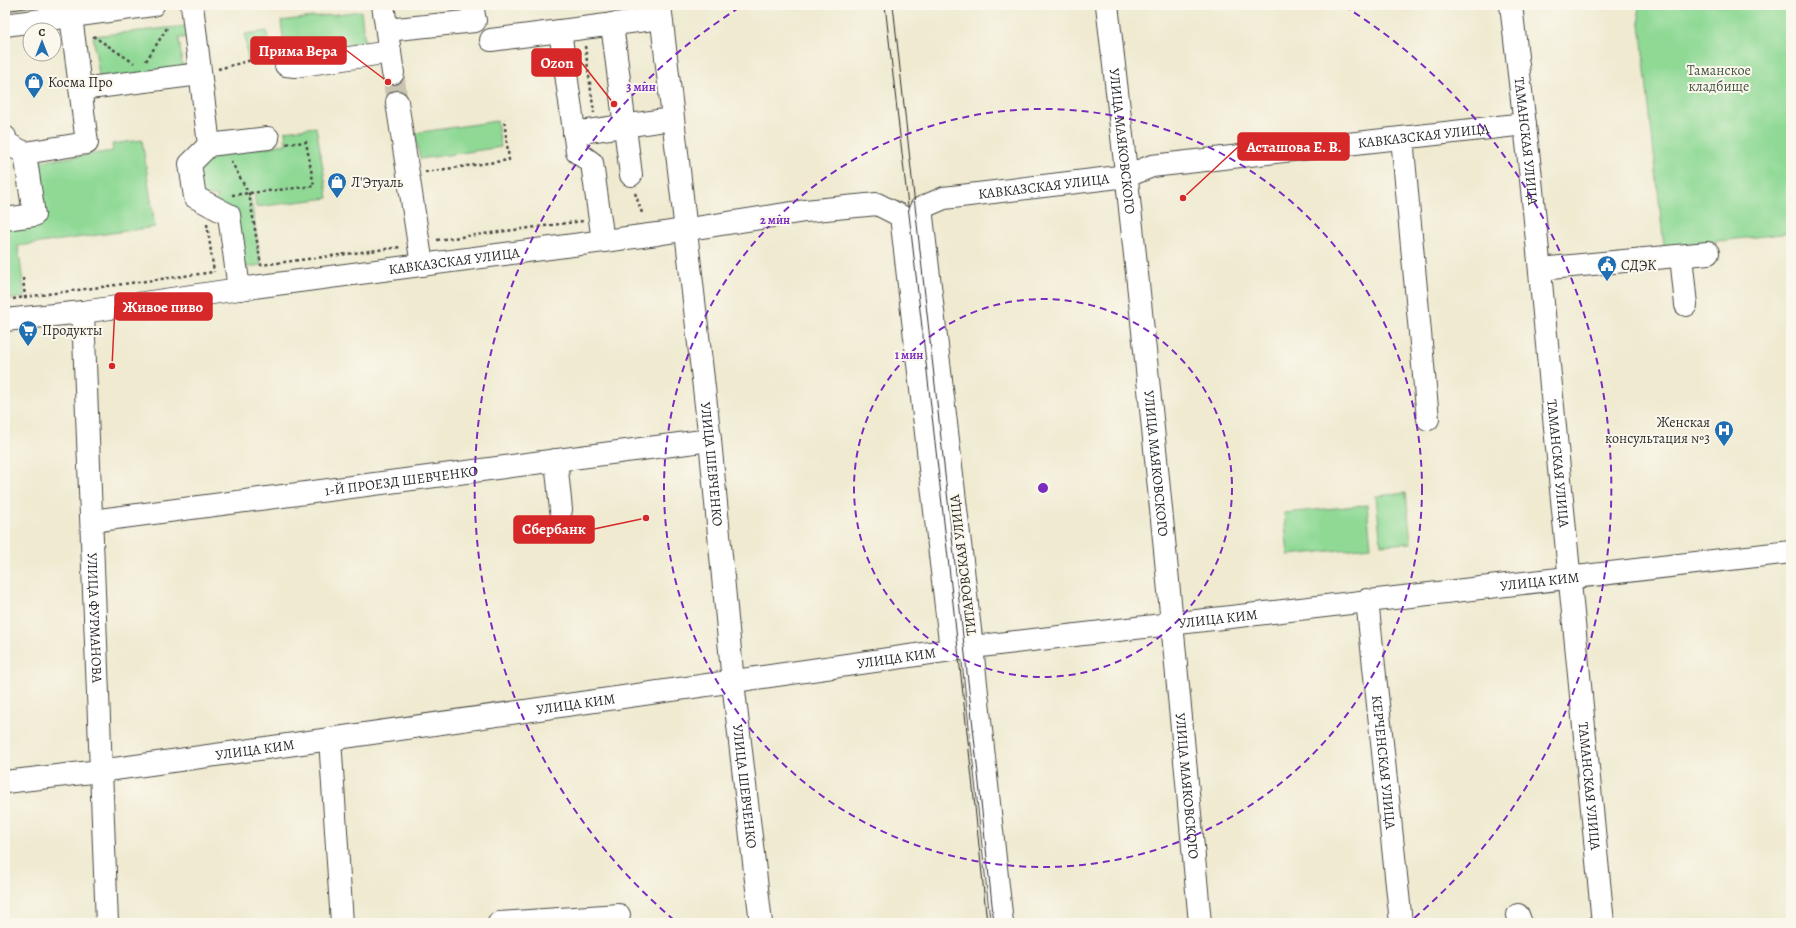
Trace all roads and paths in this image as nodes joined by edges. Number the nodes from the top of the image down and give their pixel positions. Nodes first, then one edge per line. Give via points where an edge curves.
1 (153, 5) edge
2 (192, 5) edge
3 (383, 5) edge
4 (472, 5) edge
5 (1106, 5) edge
6 (1511, 5) edge
7 (660, 11) edge
8 (71, 16) junction
9 (612, 24) junction
10 (5, 25) edge
11 (167, 28) dead end
12 (387, 30) junction
13 (560, 31) junction
14 (93, 36) dead end
15 (491, 40) dead end
16 (248, 60) dead end
17 (146, 62) dead end
18 (136, 64) dead end
19 (286, 65) joint
20 (200, 74) junction
21 (80, 89) junction
22 (403, 109) tunnel mouth
23 (504, 119) dead end
24 (672, 119) junction
25 (1525, 124) junction
26 (625, 126) junction
27 (574, 133) junction
28 (1402, 138) junction
29 (5, 141) edge
30 (274, 141) joint
31 (209, 145) junction
32 (25, 153) junction
33 (231, 159) dead end
34 (408, 174) junction
35 (631, 175) dead end
36 (1127, 176) junction
37 (249, 194) junction
38 (212, 206) junction
39 (921, 208) joint
40 (901, 216) joint
41 (5, 219) edge
42 (584, 221) dead end
43 (685, 229) junction
44 (603, 241) junction
45 (419, 242) junction
46 (1708, 253) dead end
47 (1681, 256) junction
48 (422, 265) junction
49 (1540, 269) junction
50 (22, 278) dead end
51 (239, 289) junction
52 (1686, 305) dead end
53 (83, 312) junction
54 (5, 320) edge
55 (1428, 418) dead end
56 (710, 440) junction
57 (556, 460) junction
58 (560, 510) dead end
59 (92, 521) junction
60 (1791, 552) edge
61 (1568, 578) junction
62 (1367, 600) junction
63 (1172, 623) junction
64 (972, 647) junction
65 (951, 650) junction
66 (733, 682) junction
67 (330, 739) junction
68 (100, 772) junction
69 (5, 782) edge
70 (619, 915) dead end
71 (107, 923) edge
72 (342, 923) edge
73 (499, 923) edge
74 (761, 923) edge
75 (1002, 923) edge
76 (1200, 923) edge
77 (1401, 923) edge
78 (1602, 923) edge

1 - 8 street
2 - 20 street
3 - 12 street
4 - 12 street via 475,21
5 - 36 street, УЛИЦА МАЯКОВСКОГО
6 - 25 street, ТАМАНСКАЯ УЛИЦА
7 - 9 street
7 - 24 street, УЛИЦА ШЕВЧЕНКО
8 - 10 street
8 - 21 street
9 - 13 street
9 - 26 street
11 - 17 path
12 - 19 street via 392,63
13 - 15 street
13 - 27 street
14 - 18 path
16 - 19 path via 270,58
20 - 21 street
20 - 31 street
21 - 32 street via 87,143
22 - 34 street
23 - 34 path via 509,160
24 - 26 street
24 - 43 street, УЛИЦА ШЕВЧЕНКО
25 - 28 street, КАВКАЗСКАЯ УЛИЦА
25 - 49 street, ТАМАНСКАЯ УЛИЦА
26 - 27 street
26 - 35 street
27 - 44 street via 577,152 592,163
28 - 36 street, КАВКАЗСКАЯ УЛИЦА via 1152,166
28 - 55 street
29 - 32 street
30 - 31 street
30 - 37 path via 306,142 314,186
31 - 38 street via 190,164 195,197
32 - 41 street via 34,215
33 - 37 path
34 - 45 street
36 - 39 street, КАВКАЗСКАЯ УЛИЦА via 944,198
36 - 63 street, УЛИЦА МАЯКОВСКОГО
37 - 38 path via 219,196
37 - 45 path via 261,265
38 - 50 path via 206,215 214,272 25,297
38 - 51 street via 229,215
39 - 64 street, ТИТАРОВСКАЯ УЛИЦА
40 - 43 street, КАВКАЗСКАЯ УЛИЦА via 877,204
40 - 65 street, ТИТАРОВСКАЯ УЛИЦА
42 - 45 path
43 - 44 street, КАВКАЗСКАЯ УЛИЦА
43 - 56 street, УЛИЦА ШЕВЧЕНКО
44 - 48 street, КАВКАЗСКАЯ УЛИЦА
45 - 48 street
46 - 47 street
47 - 49 street
47 - 52 street
48 - 51 street, КАВКАЗСКАЯ УЛИЦА
49 - 61 street, ТАМАНСКАЯ УЛИЦА
51 - 53 street, КАВКАЗСКАЯ УЛИЦА
53 - 54 street, КАВКАЗСКАЯ УЛИЦА
53 - 59 street, УЛИЦА ФУРМАНОВА
56 - 57 street, 1-Й ПРОЕЗД ШЕВЧЕНКО
56 - 66 street, УЛИЦА ШЕВЧЕНКО
57 - 58 street
57 - 59 street, 1-Й ПРОЕЗД ШЕВЧЕНКО
59 - 68 street, УЛИЦА ФУРМАНОВА
60 - 61 street, УЛИЦА КИМ
61 - 62 street, УЛИЦА КИМ
61 - 78 street, ТАМАНСКАЯ УЛИЦА
62 - 63 street, УЛИЦА КИМ
62 - 77 street, КЕРЧЕНСКАЯ УЛИЦА
63 - 64 street, УЛИЦА КИМ
63 - 76 street, УЛИЦА МАЯКОВСКОГО
64 - 65 street, УЛИЦА КИМ
64 - 75 street, ТИТАРОВСКАЯ УЛИЦА
65 - 66 street, УЛИЦА КИМ
66 - 67 street, УЛИЦА КИМ
66 - 74 street, УЛИЦА ШЕВЧЕНКО
67 - 68 street, УЛИЦА КИМ
67 - 72 street
68 - 69 street, УЛИЦА КИМ
68 - 71 street, УЛИЦА ФУРМАНОВА
70 - 73 street

